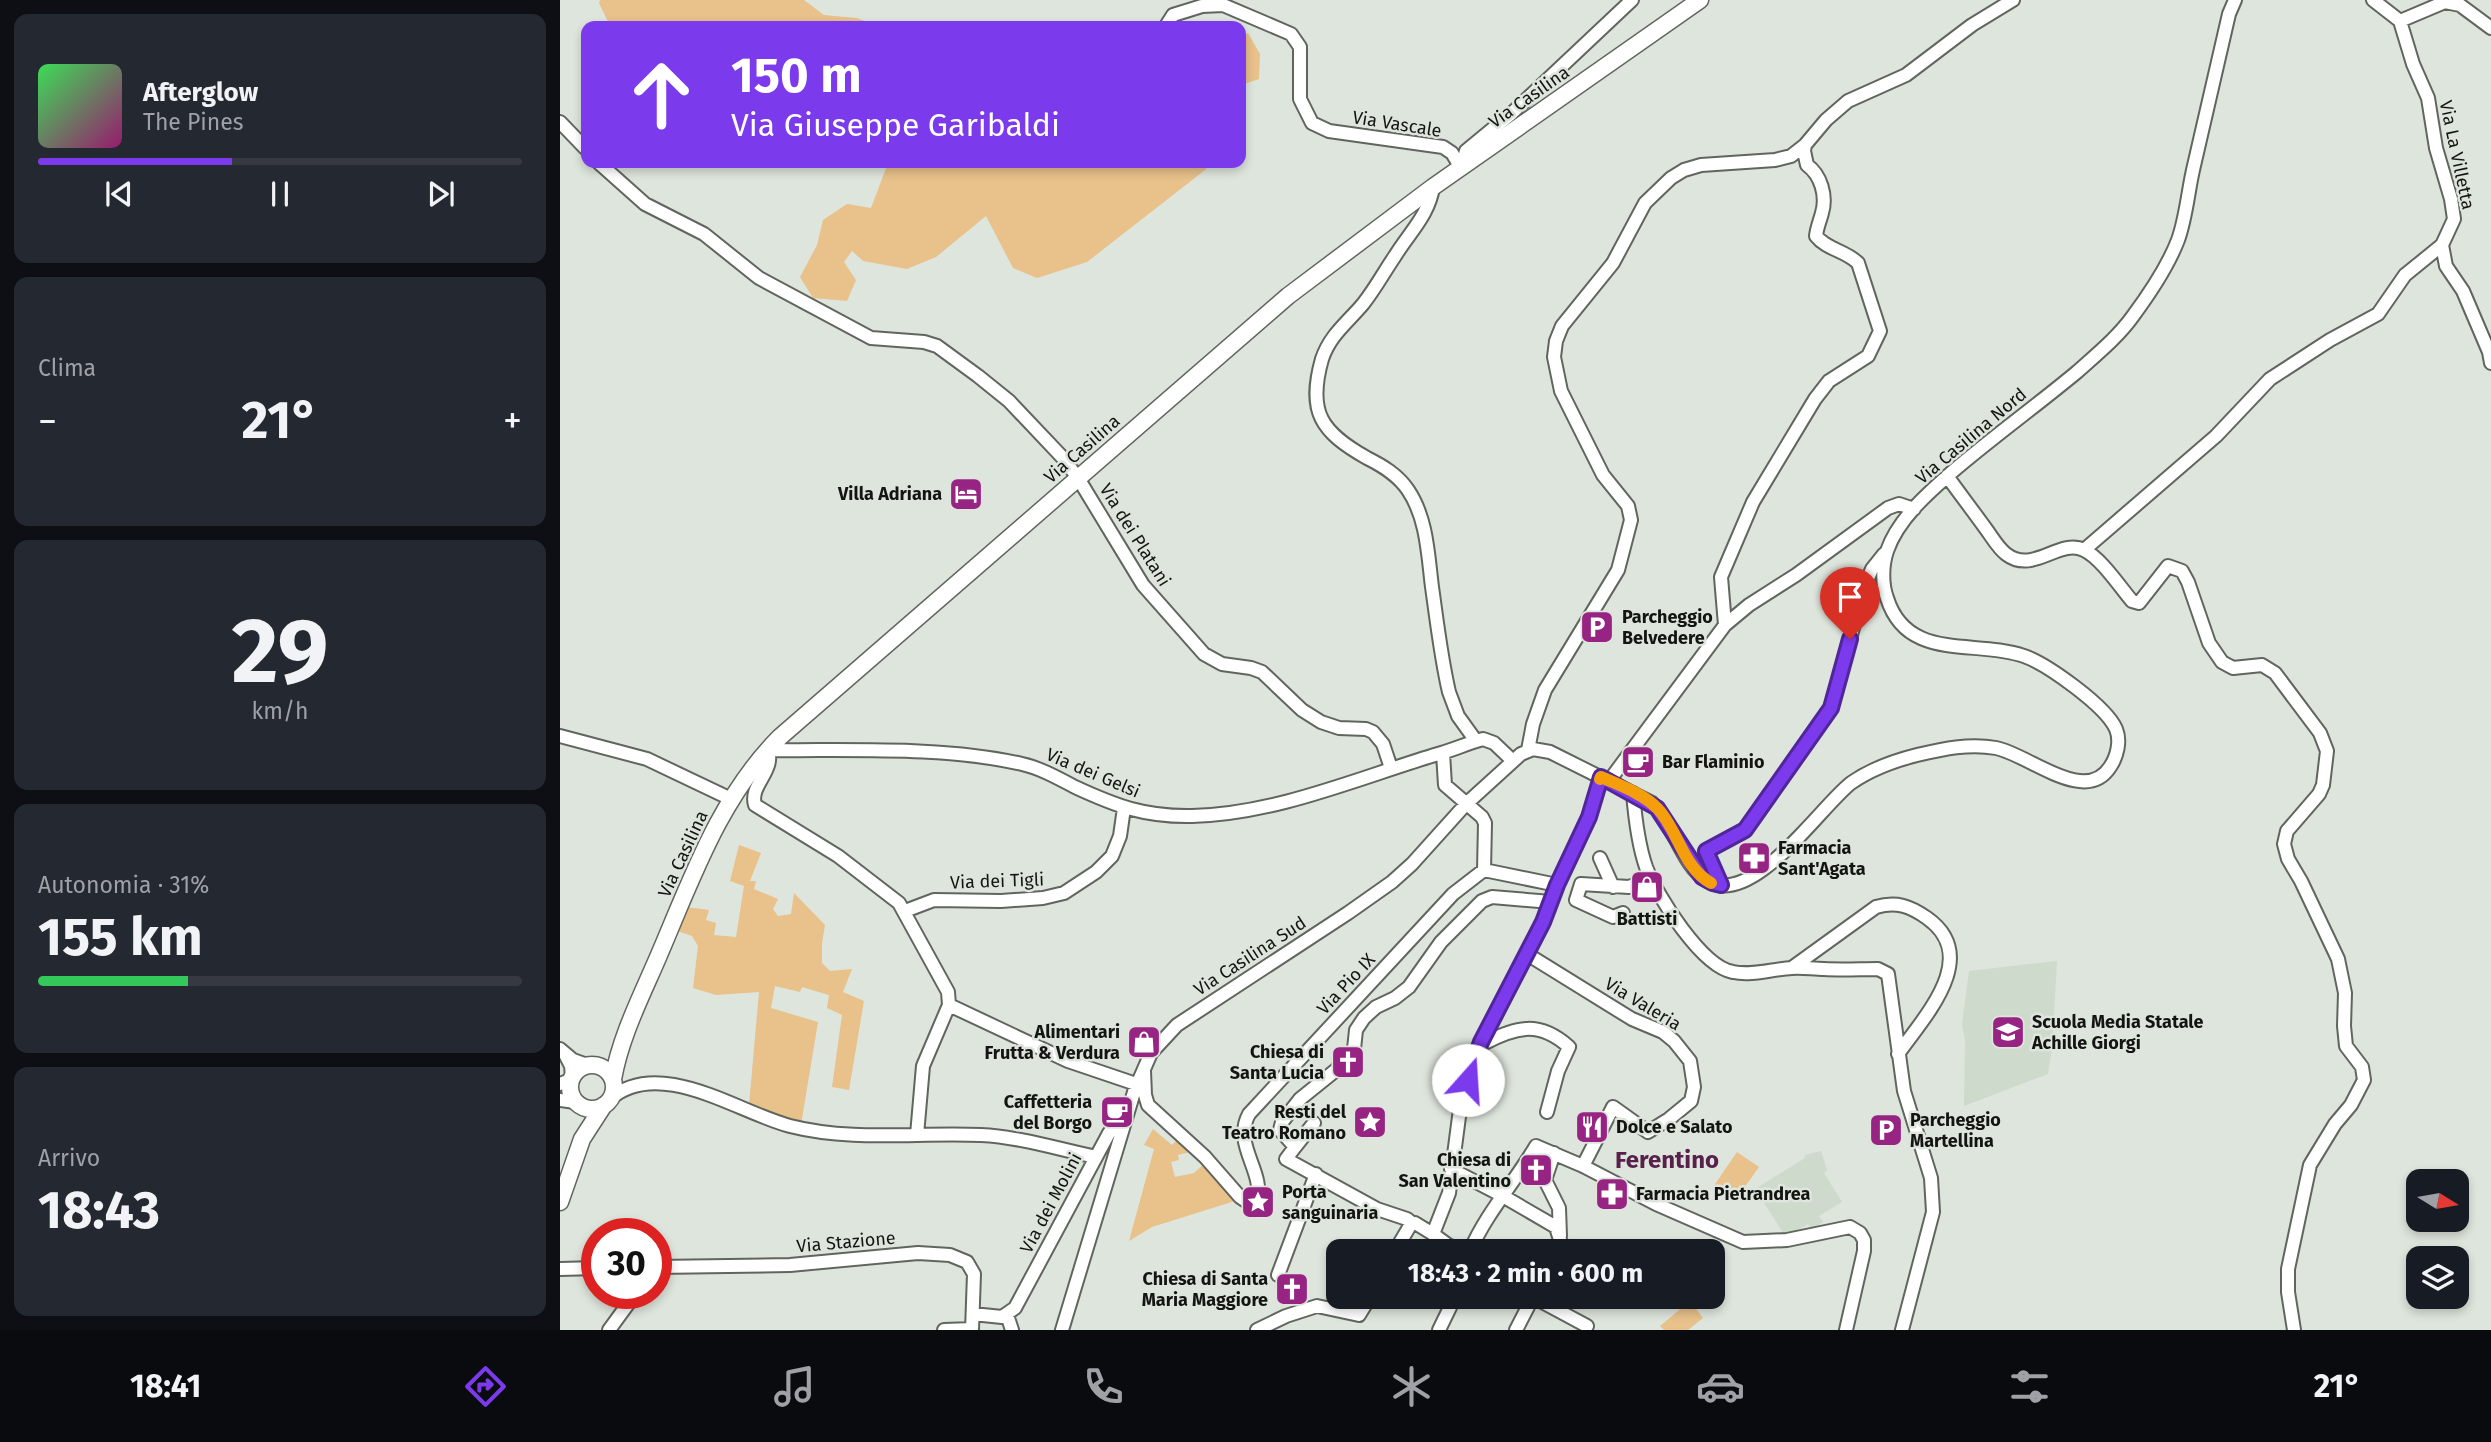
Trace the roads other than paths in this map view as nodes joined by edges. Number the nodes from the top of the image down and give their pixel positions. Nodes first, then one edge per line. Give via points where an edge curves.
1 (1632, 0) edge
2 (1700, 0) edge
3 (2013, 0) edge
4 (2235, 0) edge
5 (2373, 0) edge
6 (1169, 21) edge
7 (2400, 21) junction
8 (2491, 28) edge
9 (560, 122) edge
10 (581, 144) edge
11 (1805, 145) junction
12 (605, 168) edge
13 (1461, 168) junction
14 (1433, 187) junction
15 (2442, 244) junction
16 (2491, 363) edge
17 (1947, 476) junction
18 (1078, 478) junction
19 (1914, 509) junction
20 (2084, 550) junction
21 (1886, 551) junction
22 (1725, 625) junction
23 (560, 736) edge
24 (1476, 741) junction
25 (768, 750) junction
26 (1528, 750) junction
27 (1443, 753) junction
28 (1513, 761) junction
29 (1391, 768) junction
30 (1605, 779) junction
31 (1633, 793) junction
32 (731, 799) junction
33 (1466, 804) junction
34 (1124, 808) junction
35 (1600, 858) dead end
36 (1484, 870) junction
37 (1651, 879) junction
38 (1557, 885) junction
39 (1721, 885) junction
40 (1614, 887) junction
41 (1550, 902) junction
42 (905, 911) junction
43 (1623, 914) dead end
44 (1527, 954) junction
45 (1793, 967) junction
46 (949, 1005) junction
47 (622, 1042) junction
48 (1481, 1042) junction
49 (562, 1051) edge
50 (1898, 1054) junction
51 (590, 1064) junction
52 (1143, 1067) junction
53 (567, 1080) edge
54 (618, 1083) junction
55 (1136, 1084) junction
56 (572, 1102) edge
57 (607, 1102) junction
58 (1129, 1110) junction
59 (1547, 1112) dead end
60 (1314, 1123) dead end
61 (917, 1135) junction
62 (582, 1139) junction
63 (1295, 1147) junction
64 (1554, 1153) junction
65 (1096, 1157) junction
66 (1583, 1166) junction
67 (1451, 1169) junction
68 (1316, 1174) junction
69 (1501, 1195) junction
70 (560, 1202) edge
71 (1412, 1223) junction
72 (1433, 1234) junction
73 (1402, 1239) edge
74 (1440, 1239) edge
75 (1475, 1239) edge
76 (1558, 1239) edge
77 (1559, 1239) edge
78 (672, 1267) edge
79 (581, 1268) edge
80 (560, 1269) edge
81 (1278, 1275) dead end
82 (624, 1309) edge
83 (1363, 1309) edge
84 (1449, 1309) edge
85 (1527, 1309) edge
86 (1555, 1309) edge
87 (973, 1314) junction
88 (1007, 1315) junction
89 (1359, 1315) junction
90 (1587, 1326) dead end
91 (609, 1330) edge
92 (944, 1330) edge
93 (972, 1330) edge
94 (1012, 1330) edge
95 (1062, 1330) edge
96 (1257, 1330) edge
97 (1363, 1330) edge
98 (1439, 1330) edge
99 (1516, 1330) edge
100 (1846, 1330) edge
101 (1902, 1330) edge
102 (2294, 1330) edge

1 - 13 street via 1466,151
2 - 13 main road, Via Casilina
3 - 11 street via 1906,75 1848,101
4 - 17 street, Via Casilina Nord via 2178,239 2159,276 2133,317 2106,346
5 - 7 street
6 - 13 street, Via Vascale via 1173,15 1202,6 1223,5 1291,34 1300,47 1300,99 1312,123 1329,131 1443,147
7 - 8 street via 2445,2 2460,5
7 - 15 street, Via La Villetta via 2428,98 2451,199 2454,219
9 - 10 street
11 - 22 street via 1807,165 1821,180 1824,210 1816,236 1823,245 1858,263 1880,331 1868,356 1829,381 1815,399 1754,502 1721,577
11 - 26 street via 1783,159 1701,165 1666,181 1645,203 1613,263 1559,333 1554,361 1561,391 1603,475 1628,506 1631,520 1618,570 1545,690
12 - 18 street via 645,204 696,229 759,278 861,334 937,346 1009,401
13 - 14 main road, Via Casilina
14 - 18 main road, Via Casilina via 1272,309
14 - 24 street via 1427,210 1374,289 1328,344 1316,402 1325,425 1398,478 1416,505 1451,699
15 - 16 street via 2446,266 2463,291
15 - 20 street via 2405,275 2378,314 2270,379 2216,436
17 - 19 street, Via Casilina Nord
17 - 20 street via 2007,555 2028,560 2074,547
18 - 25 main road, Via Casilina
18 - 29 street, Via dei Platani via 1138,579 1204,654 1223,664 1262,672 1321,723 1373,732 1383,744
19 - 21 street, Via Casilina Nord
19 - 22 street via 1899,504 1888,508
20 - 102 street via 2139,603 2168,566 2182,570 2209,643 2222,662 2233,668 2268,668 2300,704 2327,751 2319,794 2287,831 2284,844 2338,958 2345,993 2346,1046 2362,1067 2364,1080 2310,1165 2288,1269
21 - 39 street via 1864,588 1831,708 1745,830 1706,851
21 - 39 street, Via Casilina Nord via 1883,586 1888,603 1911,634 1936,643 2006,651 2039,662 2107,715 2117,731 2115,758 2096,781 2077,782 1997,748 1948,748 1893,761 1849,785 1756,874 1740,883
22 - 30 street
23 - 32 street via 653,761
24 - 27 street, Via dei Gelsi
24 - 28 street via 1490,741
25 - 32 main road, Via Casilina
25 - 34 street, Via dei Gelsi via 934,754 1015,762
25 - 42 street via 768,768 754,796 757,808 843,860
26 - 28 street, Via Casilina Sud
26 - 30 street via 1545,750
27 - 29 street, Via dei Gelsi
27 - 33 street via 1445,785
28 - 33 street, Via Casilina Sud
29 - 34 street, Via dei Gelsi via 1240,811 1175,816
30 - 31 street
30 - 38 street
31 - 37 street
31 - 39 street via 1657,808 1702,877
32 - 47 main road, Via Casilina via 698,864
33 - 36 street via 1485,823
33 - 52 street, Via Casilina Sud via 1392,882 1184,1020 1160,1042
34 - 42 street, Via dei Tigli via 1118,844 1108,861 1063,894 1001,901 934,900
35 - 40 street
36 - 38 street
36 - 52 street, Via Pio IX via 1453,894 1249,1114 1243,1135 1258,1184 1257,1201 1240,1197 1205,1157 1148,1105
37 - 40 street
37 - 45 street via 1702,954 1716,966 1745,974
38 - 41 street
40 - 43 street via 1581,884 1576,900 1613,917
41 - 44 street
41 - 63 street via 1493,897 1479,903 1441,942 1409,987 1364,1018 1356,1030 1354,1049 1282,1122 1280,1130
42 - 46 street via 948,992
44 - 48 street
44 - 66 street, Via Valeria via 1632,1019 1663,1032 1690,1061 1691,1101 1648,1132 1613,1107
45 - 50 street via 1878,969 1888,974
45 - 50 street via 1876,907 1902,905 1933,922 1947,944 1949,974
46 - 55 street via 1068,1061
46 - 61 street via 923,1066
47 - 51 main road, Via Casilina via 612,1055
47 - 54 main road, Via Casilina
48 - 59 street via 1525,1028 1569,1047
48 - 67 street via 1464,1093
49 - 51 street
49 - 53 street via 571,1066
50 - 101 street via 1933,1195 1933,1212
51 - 53 main road
51 - 54 main road via 605,1068
52 - 55 street, Via Casilina Sud
53 - 56 main road
54 - 57 main road
54 - 61 street via 684,1087 803,1129 850,1135
55 - 58 street, Via Casilina Sud
56 - 57 main road via 592,1109
56 - 62 main road via 584,1118
57 - 62 main road
58 - 65 street, Via dei Molini via 1113,1125
58 - 95 street, Via Casilina Sud
60 - 63 street
61 - 65 street via 1000,1137
62 - 70 main road
63 - 68 street via 1286,1159
64 - 66 street
64 - 69 street via 1536,1146
64 - 77 street via 1545,1180 1559,1208
65 - 88 street, Via dei Molini via 1019,1301
66 - 100 street via 1656,1205 1743,1242 1825,1234 1844,1226 1855,1229 1864,1240
67 - 69 street
67 - 72 street via 1449,1193
68 - 71 street
68 - 81 street
69 - 75 street
69 - 76 street via 1556,1227
71 - 72 street
71 - 73 street
72 - 74 street
78 - 87 street, Via Stazione via 790,1265 946,1254 963,1259 973,1270
79 - 80 street
82 - 91 street
83 - 89 street
84 - 98 street
85 - 99 street
86 - 90 street
87 - 88 street
87 - 93 street, Via Stazione
88 - 94 street
89 - 96 street via 1317,1306
89 - 97 street
92 - 93 street

